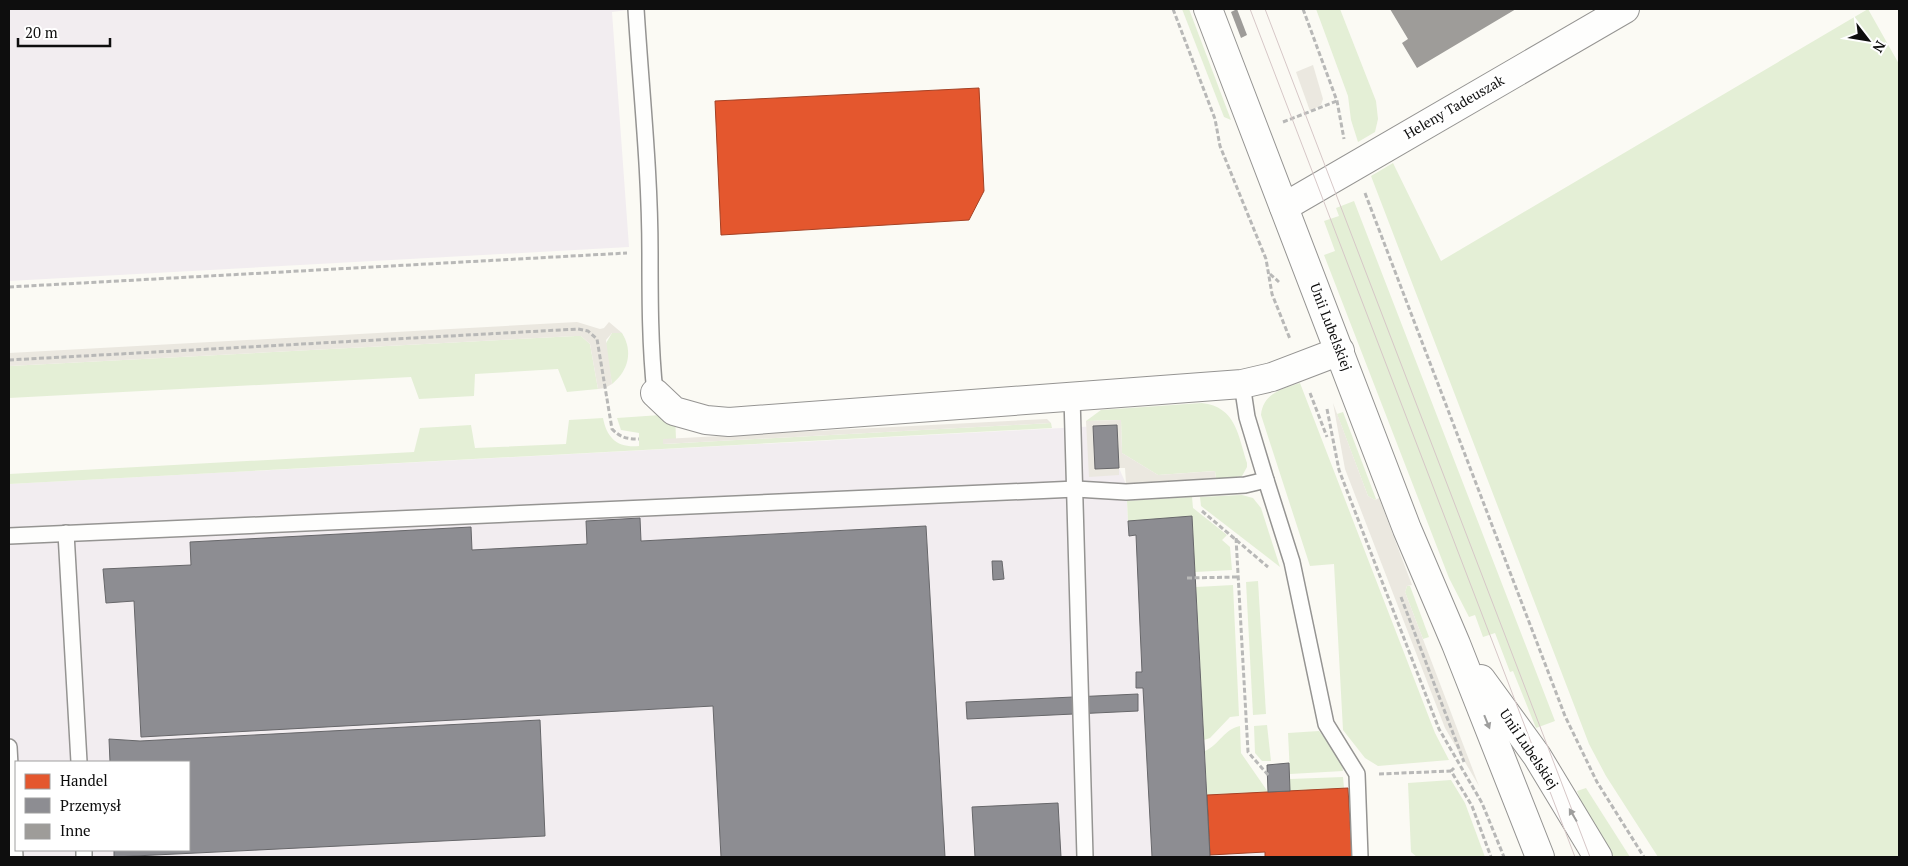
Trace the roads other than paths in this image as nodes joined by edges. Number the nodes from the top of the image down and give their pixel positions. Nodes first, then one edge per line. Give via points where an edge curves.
1 (636, 9) edge
2 (1208, 9) edge
3 (1625, 9) edge
4 (1284, 206) junction
5 (1340, 351) junction
6 (1242, 384) junction
7 (656, 393) joint
8 (1072, 397) junction
9 (1266, 480) junction
10 (1076, 489) junction
11 (66, 533) junction
12 (9, 536) edge
13 (1456, 644) junction
14 (9, 747) edge
15 (79, 761) edge
16 (15, 857) edge
17 (1085, 857) edge
18 (1360, 857) edge
19 (1540, 857) edge
20 (1598, 857) edge

1 - 7 lane via 650,252 651,356
2 - 4 street, Unii Lubelskiej
3 - 4 street, Heleny Tadeuszak
4 - 5 street, Unii Lubelskiej
5 - 6 street via 1272,377
5 - 13 street, Unii Lubelskiej via 1406,529
6 - 8 street
6 - 9 lane via 1247,417
7 - 8 street via 674,411 706,420 729,422
8 - 10 lane
9 - 10 lane via 1245,485 1126,492
9 - 18 lane via 1292,562 1326,724 1357,774
10 - 11 lane
10 - 17 lane
11 - 12 lane
11 - 15 lane
13 -> 19 street, Unii Lubelskiej
20 -> 13 street, Unii Lubelskiej via 1537,756
14 - 16 lane

